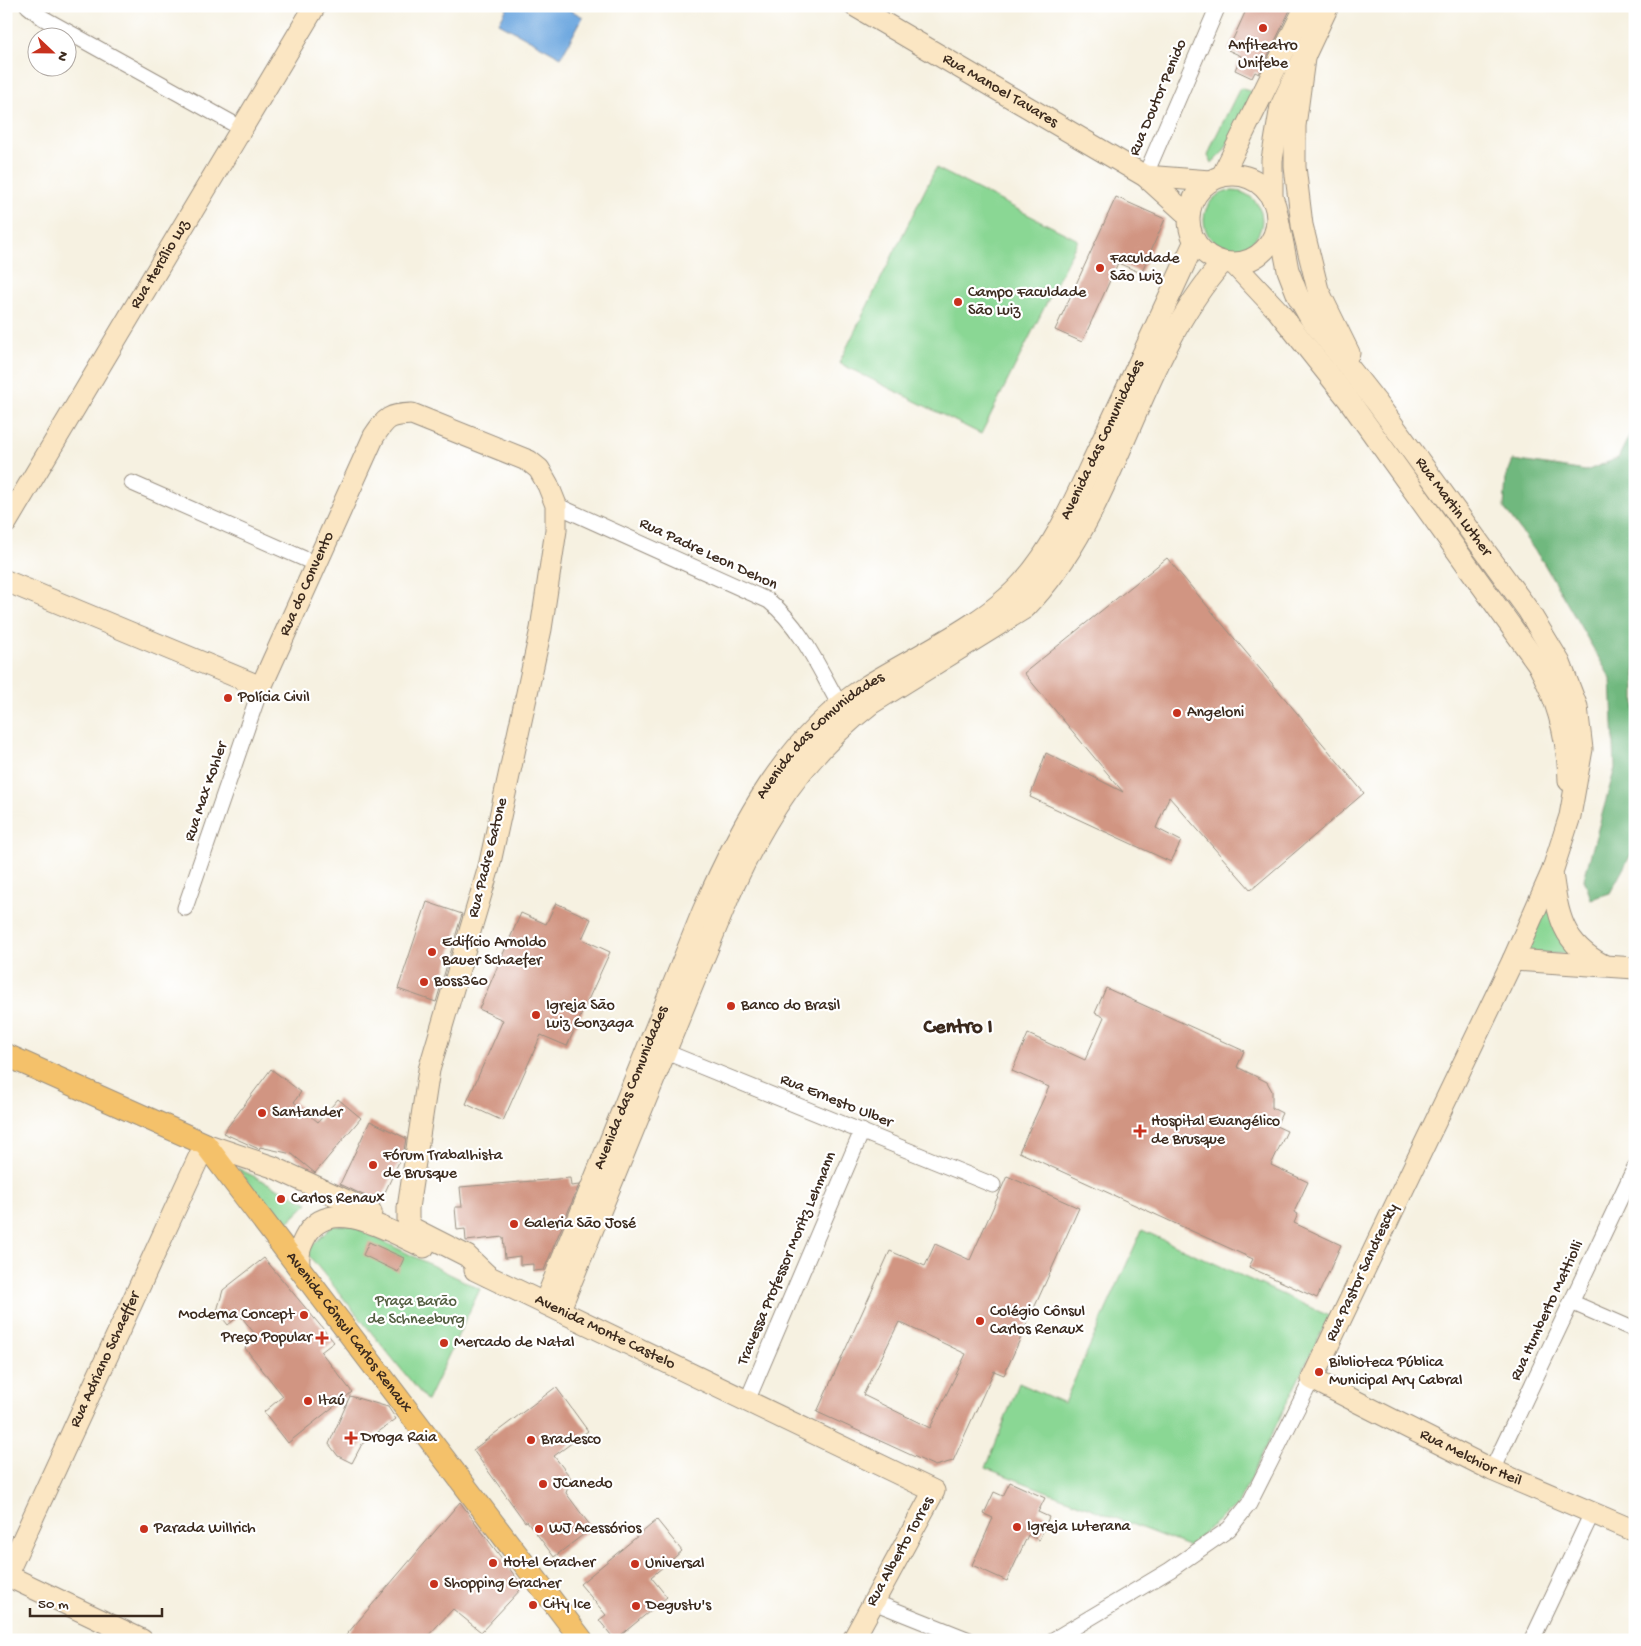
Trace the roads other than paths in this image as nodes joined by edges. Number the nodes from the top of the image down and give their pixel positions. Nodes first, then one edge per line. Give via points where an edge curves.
1 (28, 6) edge
2 (315, 6) edge
3 (855, 6) edge
4 (1218, 6) edge
5 (1306, 6) edge
6 (1328, 6) edge
7 (1306, 51) junction
8 (241, 128) junction
9 (1145, 176) junction
10 (1216, 178) junction
11 (1275, 206) junction
12 (1188, 215) junction
13 (1194, 243) junction
14 (1228, 263) junction
15 (1162, 336) junction
16 (1377, 403) junction
17 (132, 483) dead end
18 (556, 505) junction
19 (6, 522) edge
20 (316, 564) junction
21 (6, 581) edge
22 (261, 688) junction
23 (844, 713) junction
24 (1570, 816) junction
25 (1552, 872) junction
26 (185, 908) dead end
27 (1513, 960) junction
28 (1606, 966) junction
29 (1635, 968) edge
30 (658, 1049) junction
31 (6, 1055) edge
32 (862, 1131) junction
33 (205, 1144) junction
34 (1635, 1167) edge
35 (993, 1185) dead end
36 (408, 1208) junction
37 (299, 1266) junction
38 (488, 1276) junction
39 (1571, 1302) junction
40 (553, 1306) junction
41 (1635, 1330) edge
42 (1312, 1379) junction
43 (747, 1401) junction
44 (1492, 1470) junction
45 (934, 1491) joint
46 (1592, 1513) junction
47 (1635, 1531) edge
48 (6, 1575) edge
49 (874, 1602) junction
50 (142, 1640) edge
51 (582, 1640) edge
52 (853, 1640) edge
53 (968, 1640) edge
54 (1053, 1640) edge
55 (1532, 1640) edge

1 - 8 street via 43,18
2 - 8 main road, Rua Hercílio Luz
3 - 9 main road, Rua Manoel Tavares
4 - 9 street, Rua Doutor Penido
5 - 10 main road
6 - 7 main road
7 - 11 main road via 1281,106 1272,160
7 - 16 main road via 1295,126 1295,167 1302,225 1310,262 1328,312
8 - 19 main road, Rua Hercílio Luz
9 - 10 main road, Rua Manoel Tavares
9 - 12 main road, Rua Manoel Tavares
10 - 11 main road via 1237,175 1251,179 1264,187
10 - 12 main road via 1199,190
11 - 14 main road via 1274,235 1262,253 1249,261
11 - 16 main road, Rua Martin Luther via 1288,270 1298,296 1322,335
12 - 13 main road
13 - 14 main road via 1202,252
13 - 15 main road, Avenida das Comunidades
14 - 15 main road, Avenida das Comunidades
14 - 24 main road, Rua Martin Luther via 1278,311 1348,399 1538,664 1554,696 1565,734
15 - 23 main road, Avenida das Comunidades via 1113,440 1079,536 1042,590 1025,608 878,698
16 - 24 main road, Rua Martin Luther via 1528,610 1560,663 1577,708 1582,742
17 - 20 street
18 - 20 main road, Rua do Convento via 539,470 529,461 412,414 394,415 385,420 374,436
18 - 23 street, Rua Padre Leon Dehon via 769,601 793,626
18 - 36 main road, Rua Padre Gatone via 552,569 541,630 489,866 429,1070
20 - 22 main road, Rua do Convento
21 - 22 main road
22 - 26 street, Rua Max Kohler
23 - 30 main road, Avenida das Comunidades via 813,756 770,799 735,862
24 - 25 main road, Rua Martin Luther
25 - 27 main road, Rua Martin Luther
25 - 28 main road, Rua Martin Luther via 1556,900 1568,935 1578,949
27 - 28 main road
27 - 42 main road, Rua Pastor Sandrescky
28 - 29 main road
30 - 32 street, Rua Ernesto Ulber
30 - 40 main road, Avenida das Comunidades
31 - 33 main road
32 - 35 street, Rua Ernesto Ulber
32 - 43 street, Travessa Professor Moritz Lehmann
33 - 36 main road via 273,1167 390,1222 399,1220
33 - 37 main road, Avenida Cônsul Carlos Renaux
33 - 48 main road, Rua Adriano Schaeffer
34 - 39 street, Rua Humberto Mattiolli
36 - 38 main road via 412,1228 467,1256
37 - 38 main road, Avenida Monte Castelo via 298,1251 311,1229 318,1221 342,1215 397,1235
37 - 51 main road, Avenida Cônsul Carlos Renaux
38 - 40 main road, Avenida Monte Castelo
39 - 41 street
39 - 44 street, Rua Humberto Mattiolli
40 - 43 main road, Avenida Monte Castelo
42 - 44 main road, Rua Melchior Heil
42 - 54 street, Rua Pastor Sandrescky via 1249,1504 1229,1529 1170,1570
43 - 45 main road, Avenida Monte Castelo
44 - 46 main road, Rua Melchior Heil
45 - 49 main road, Rua Alberto Torres
46 - 47 main road, Rua Melchior Heil
46 - 55 street
48 - 50 main road
49 - 52 main road, Rua Alberto Torres
49 - 53 street

